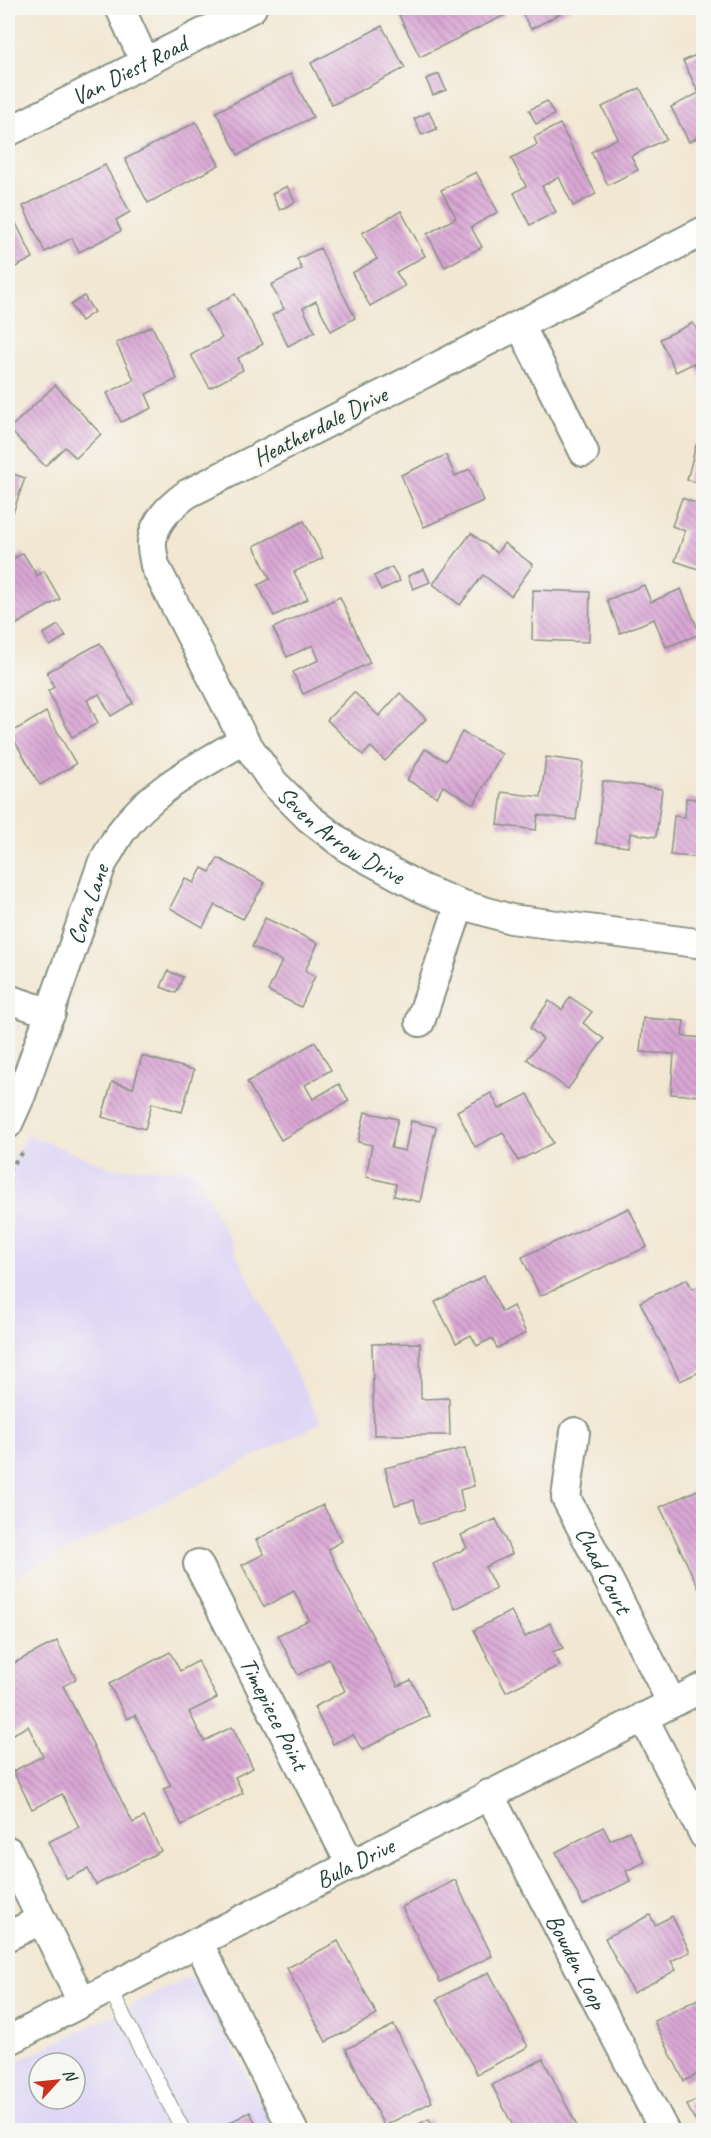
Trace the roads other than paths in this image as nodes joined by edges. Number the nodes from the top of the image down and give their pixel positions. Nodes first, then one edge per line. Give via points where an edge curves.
1 (120, 8) edge
2 (252, 8) edge
3 (145, 62) junction
4 (8, 132) edge
5 (704, 231) edge
6 (519, 325) junction
7 (584, 452) dead end
8 (244, 740) junction
9 (460, 904) junction
10 (704, 944) edge
11 (8, 999) edge
12 (51, 1013) junction
13 (420, 1022) dead end
14 (8, 1124) edge
15 (575, 1432) dead end
16 (198, 1564) dead end
17 (704, 1687) edge
18 (672, 1703) junction
19 (643, 1718) junction
20 (489, 1794) junction
21 (704, 1835) edge
22 (8, 1851) edge
23 (351, 1865) junction
24 (42, 1920) junction
25 (8, 1936) edge
26 (198, 1942) junction
27 (109, 1988) junction
28 (81, 2002) junction
29 (8, 2041) edge
30 (183, 2130) edge
31 (293, 2130) edge
32 (664, 2130) edge

1 - 3 street
2 - 3 street, Van Diest Road
3 - 4 street, Van Diest Road
5 - 6 street, Heatherdale Drive
6 - 7 street
6 - 8 street, Heatherdale Drive via 187,494 168,509 157,525 152,542 155,566
8 - 9 street, Seven Arrow Drive via 273,782 309,818 349,849
8 - 12 street, Cora Lane via 179,778 149,801 122,831 102,864
9 - 10 street, Seven Arrow Drive via 511,919
9 - 13 street
11 - 12 street
12 - 14 street, Cora Lane
15 - 18 street, Chad Court via 567,1498
16 - 23 street, Timepiece Point
17 - 18 street, Bula Drive
18 - 19 street, Bula Drive
19 - 20 street, Bula Drive
19 - 21 street
20 - 23 street, Bula Drive
20 - 32 street, Bowden Loop
22 - 24 street
23 - 26 street, Bula Drive
24 - 25 street
24 - 28 street
26 - 27 street, Bula Drive
26 - 31 street
27 - 28 street, Bula Drive
27 - 30 lane
28 - 29 street, Bula Drive

